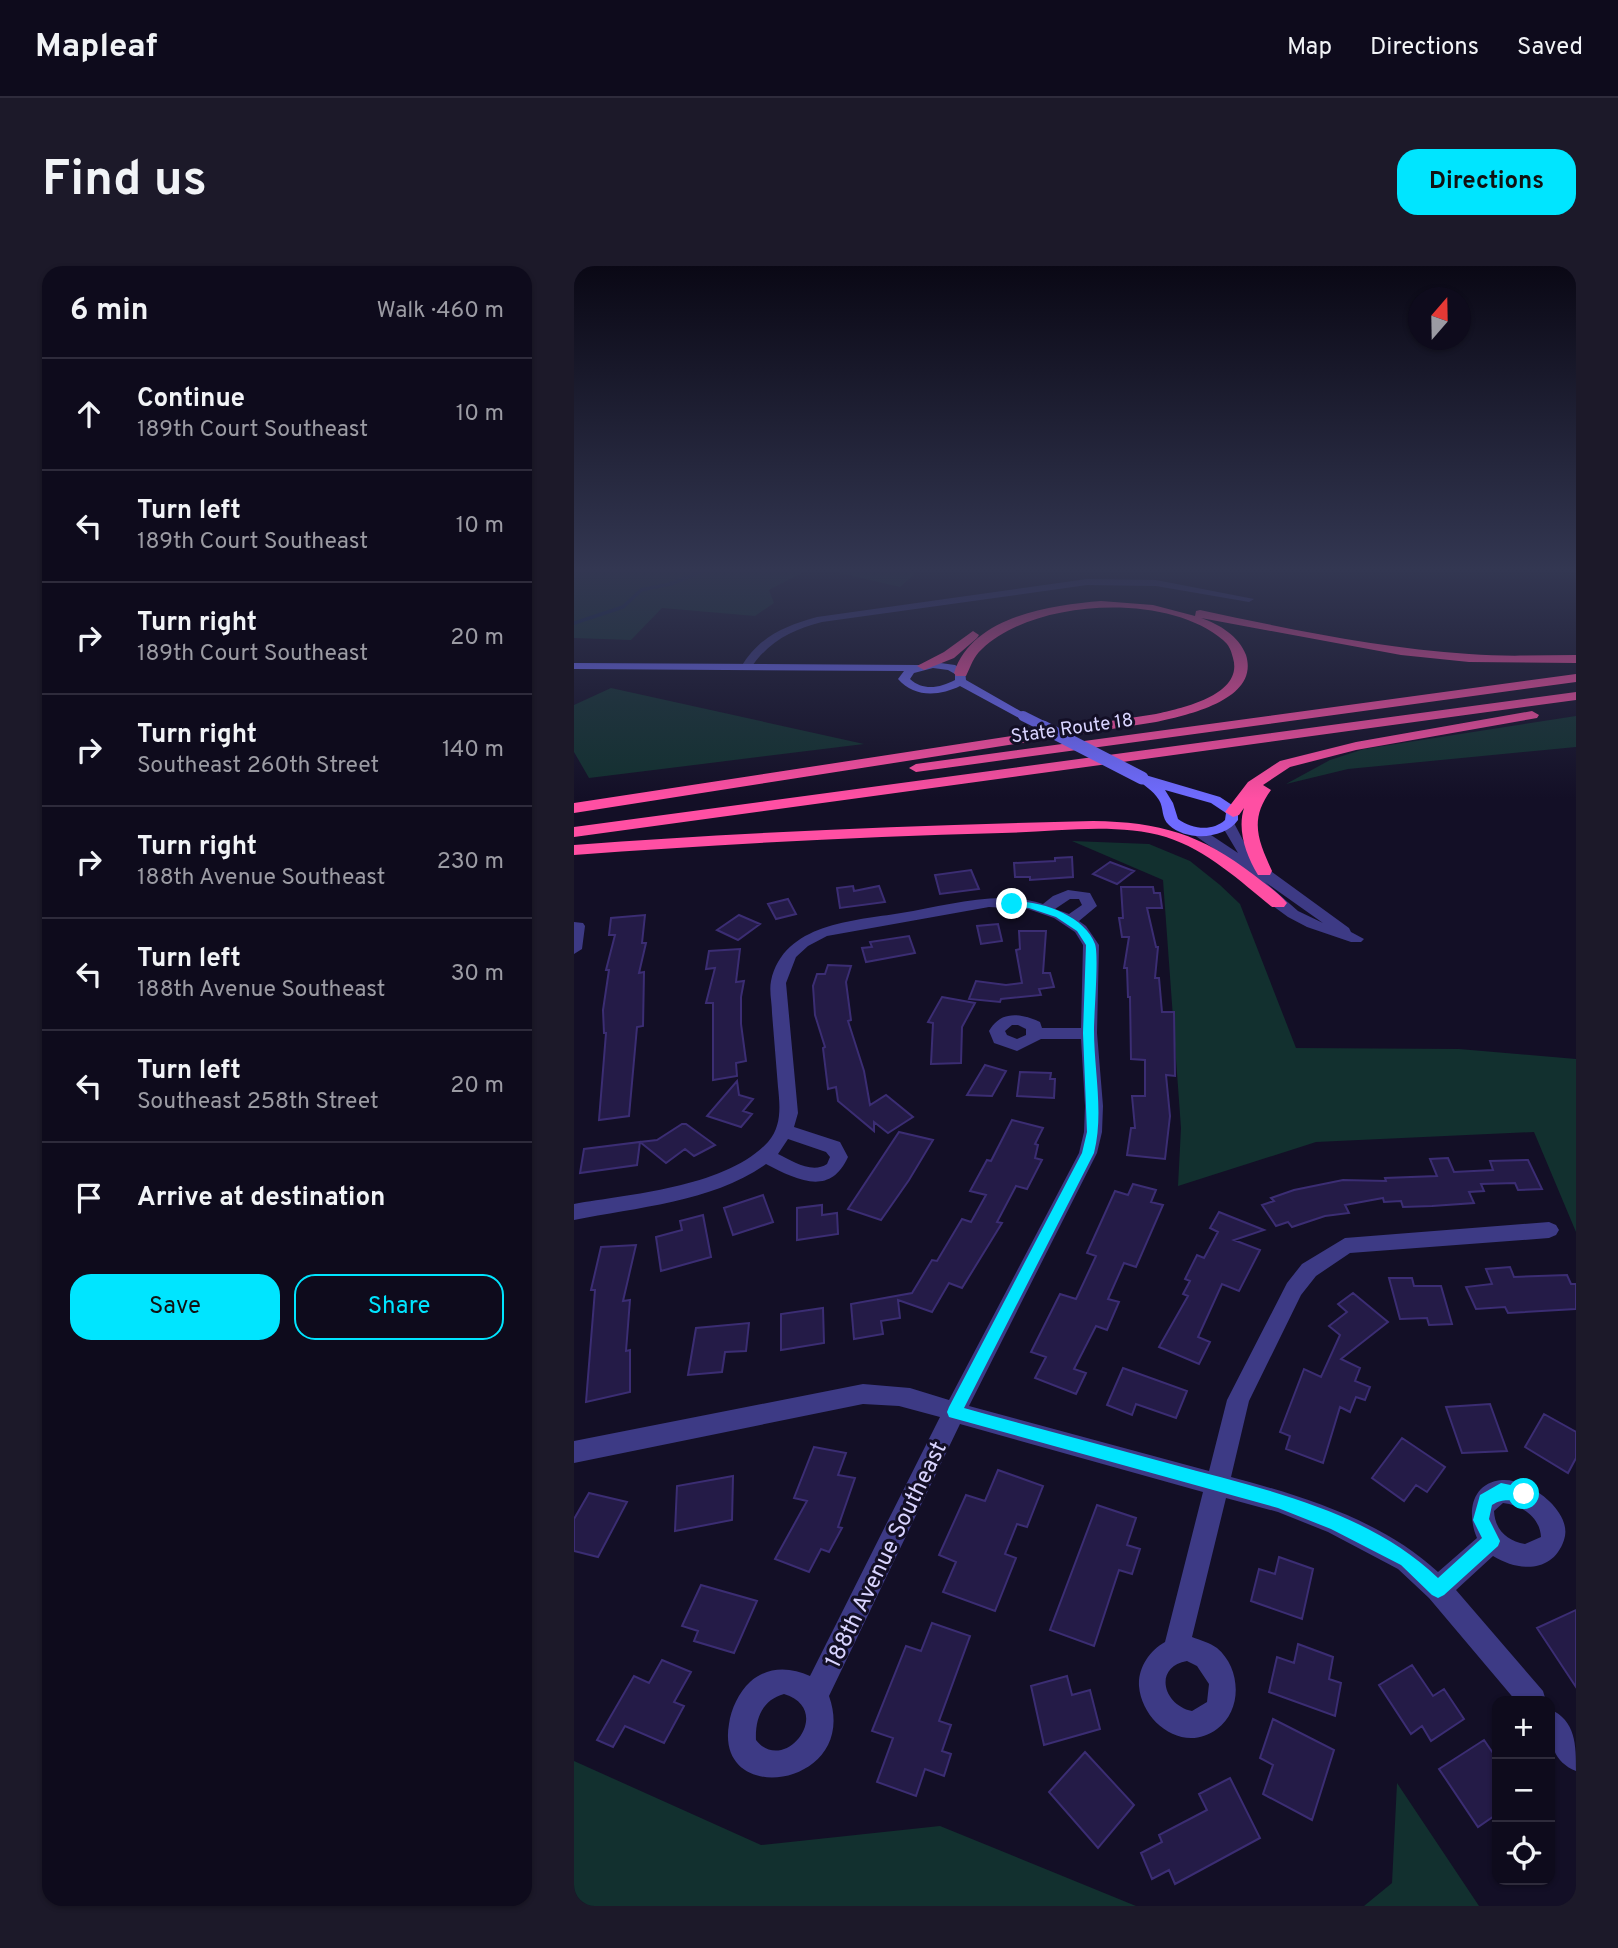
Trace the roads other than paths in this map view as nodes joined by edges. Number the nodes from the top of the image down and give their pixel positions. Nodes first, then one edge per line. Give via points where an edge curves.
1 (760, 646) edge
2 (961, 646) edge
3 (979, 646) edge
4 (1236, 646) edge
5 (1365, 646) edge
6 (1576, 659) edge
7 (574, 666) edge
8 (746, 667) junction
9 (920, 667) junction
10 (841, 668) junction
11 (961, 677) junction
12 (1576, 678) edge
13 (906, 684) junction
14 (938, 690) junction
15 (1576, 696) edge
16 (997, 702) junction
17 (1576, 709) edge
18 (1328, 752) junction
19 (1146, 781) junction
20 (574, 808) edge
21 (574, 814) edge
22 (1231, 819) junction
23 (1174, 824) junction
24 (970, 829) junction
25 (574, 832) edge
26 (1197, 832) junction
27 (574, 850) edge
28 (1264, 871) junction
29 (1278, 903) junction
30 (578, 926) dead end
31 (574, 949) edge
32 (1089, 1033) junction
33 (1036, 1034) dead end
34 (785, 1131) junction
35 (768, 1152) junction
36 (574, 1212) edge
37 (1549, 1230) dead end
38 (954, 1412) junction
39 (574, 1452) edge
40 (1218, 1486) junction
41 (1492, 1541) dead end
42 (1438, 1589) junction
43 (1176, 1649) dead end
44 (815, 1695) dead end
45 (1529, 1696) edge
46 (1555, 1730) edge
47 (1576, 1757) edge

1 - 8 street
2 - 9 highway
3 - 11 highway via 969,654
4 - 20 highway via 1242,660 1238,681 1226,692 1198,707 1156,718
5 - 6 highway via 1470,658
7 - 8 main road
8 - 10 main road
9 - 10 main road
9 - 11 main road via 951,667
9 - 13 main road via 905,675
10 - 13 main road via 893,677
11 - 14 main road
11 - 16 main road
12 - 21 highway, State Route 18
13 - 14 main road
14 - 16 main road
15 - 25 highway, State Route 18
16 - 19 main road, bridge
17 - 18 highway
18 - 22 highway via 1270,771 1247,791
18 - 28 highway via 1282,775 1255,800 1248,830
19 - 22 main road via 1218,801
19 - 23 main road via 1168,803
22 - 26 main road
22 - 28 street via 1238,846
23 - 24 highway via 1059,821
23 - 26 main road
24 - 27 highway via 716,838
24 - 29 highway via 1136,828 1169,833 1206,849
26 - 29 street via 1232,855
28 - 29 street via 1356,939 1312,924
30 - 31 street
32 - 33 street
32 - 34 street, 188th Avenue Southeast via 1091,945 1081,929 1058,915 1030,905 989,903 822,933 789,955 778,983 789,1113
32 - 38 street, 188th Avenue Southeast via 1094,1106 1088,1153
34 - 35 street
34 - 35 street via 833,1147 838,1164 825,1174 808,1176
35 - 36 street via 703,1185
37 - 40 street via 1345,1246 1309,1270 1294,1289 1238,1400
38 - 39 street via 891,1393 863,1394
38 - 40 street
38 - 44 street, 188th Avenue Southeast
40 - 42 street via 1278,1501 1336,1523 1407,1560
40 - 43 street
41 - 42 street
42 - 45 street
46 - 47 street

